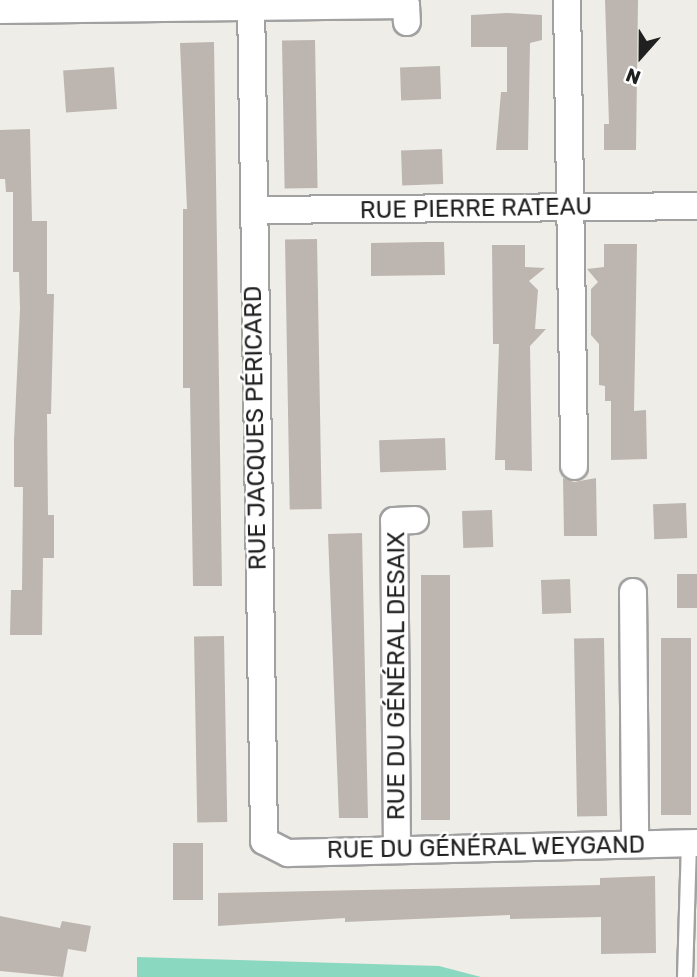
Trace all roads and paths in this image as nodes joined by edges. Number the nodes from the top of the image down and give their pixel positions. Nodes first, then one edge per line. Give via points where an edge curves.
1 (567, 0) edge
2 (251, 4) edge
3 (0, 10) edge
4 (407, 22) dead end
5 (697, 206) edge
6 (569, 208) junction
7 (254, 210) junction
8 (574, 466) dead end
9 (415, 520) dead end
10 (633, 592) dead end
11 (693, 843) edge
12 (635, 844) junction
13 (397, 849) junction
14 (276, 850) joint
15 (685, 977) edge

1 - 6 street
2 - 3 street via 106,12
2 - 4 street via 406,5
2 - 7 street, RUE JACQUES PÉRICARD
5 - 6 street, RUE PIERRE RATEAU
6 - 7 street, RUE PIERRE RATEAU
6 - 8 street
7 - 14 street, RUE JACQUES PÉRICARD via 261,829 264,841
9 - 13 street, RUE DU GÉNÉRAL DESAIX via 394,521
10 - 12 street
11 - 12 street, RUE DU GÉNÉRAL WEYGAND
11 - 15 lane
12 - 13 street, RUE DU GÉNÉRAL WEYGAND
13 - 14 street, RUE DU GÉNÉRAL WEYGAND

